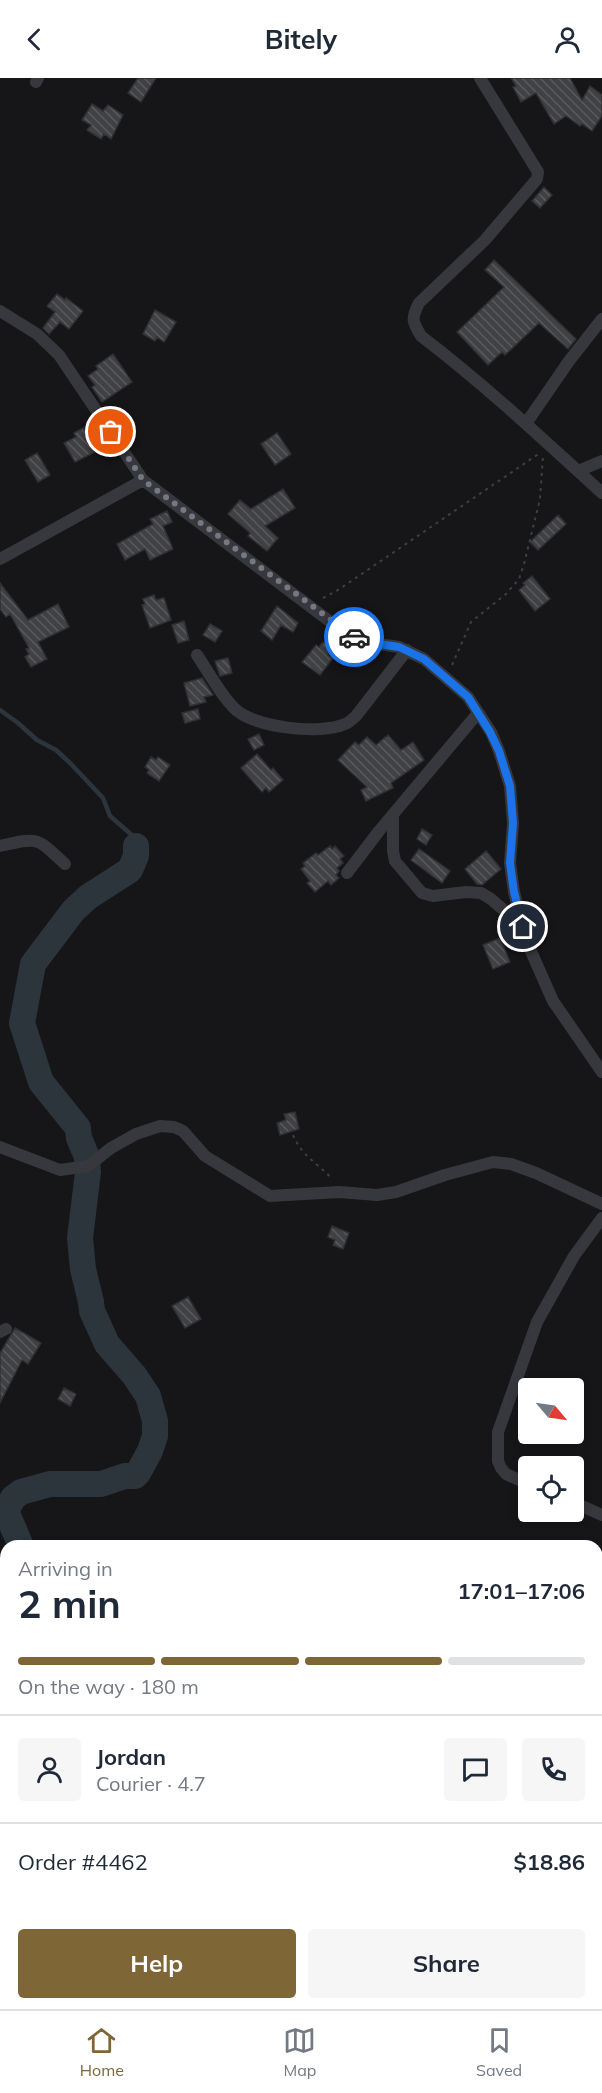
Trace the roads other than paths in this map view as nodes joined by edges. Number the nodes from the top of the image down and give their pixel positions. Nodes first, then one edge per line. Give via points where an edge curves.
1 (480, 78) edge
2 (0, 310) edge
3 (602, 319) edge
4 (527, 422) junction
5 (602, 461) edge
6 (578, 471) junction
7 (143, 480) junction
8 (602, 493) edge
9 (0, 560) edge
10 (408, 650) junction
11 (197, 655) dead end
12 (478, 713) junction
13 (393, 814) junction
14 (0, 846) edge
15 (65, 864) dead end
16 (347, 873) dead end
17 (523, 927) junction
18 (602, 1072) edge
19 (0, 1147) edge
20 (602, 1204) edge
21 (602, 1218) edge
22 (518, 1479) edge
23 (584, 1507) edge
24 (602, 1515) edge

1 - 4 street via 538,172 537,178 485,240 419,303 413,322 421,336
2 - 7 street via 37,334 59,356
3 - 4 street
4 - 6 street
5 - 6 street
6 - 8 street
7 - 9 street
7 - 10 street via 349,636
10 - 11 street via 346,724 291,729 247,717 234,709
10 - 12 street via 447,678 468,697
12 - 13 street
12 - 17 street via 499,751 510,786 510,863
13 - 16 street
13 - 17 street via 395,861 422,893 481,893
14 - 15 street via 34,840
17 - 18 street via 553,1001
19 - 20 street via 60,1170 88,1166 136,1134 160,1126 174,1127 183,1131 205,1156 270,1196 339,1192 377,1195 493,1162 536,1173
21 - 22 street via 574,1256 537,1322 498,1432 498,1461 506,1474
23 - 24 street

